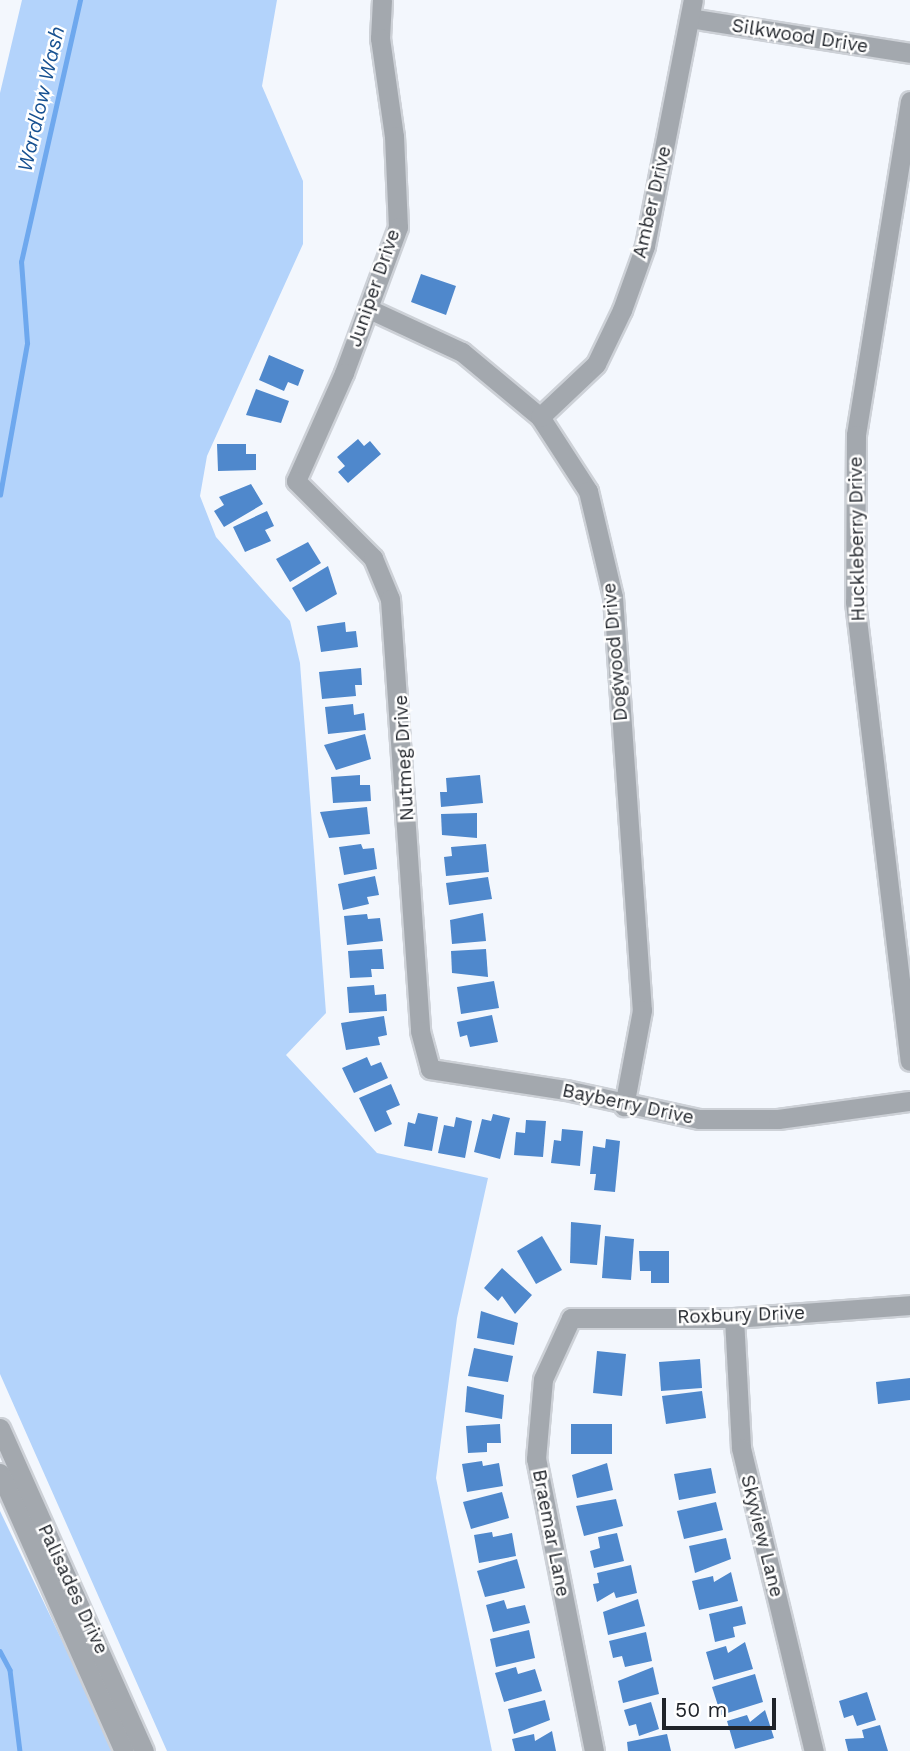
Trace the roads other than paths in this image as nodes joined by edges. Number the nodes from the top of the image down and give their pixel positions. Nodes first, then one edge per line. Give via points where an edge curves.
1 (382, 0) edge
2 (692, 9) edge
3 (910, 53) edge
4 (910, 101) edge
5 (369, 309) junction
6 (540, 417) junction
7 (296, 481) joint
8 (910, 1061) edge
9 (430, 1069) joint
10 (910, 1101) edge
11 (624, 1106) junction
12 (910, 1305) edge
13 (571, 1318) joint
14 (734, 1318) junction
15 (0, 1428) edge
16 (0, 1474) edge
17 (124, 1751) edge
18 (144, 1751) edge
19 (594, 1751) edge
20 (814, 1751) edge

1 - 5 street, Juniper Drive via 380,38 394,135 398,227
2 - 3 street, Silkwood Drive
2 - 6 street, Amber Drive via 645,246 622,310 596,365
4 - 8 street, Huckleberry Drive via 856,435 855,602
5 - 6 street, Dogwood Drive via 462,352
5 - 7 street, Juniper Drive
6 - 11 street, Dogwood Drive via 588,491 613,597 642,1010
7 - 9 street, Nutmeg Drive via 373,558 390,599 420,1031
9 - 11 street, Bayberry Drive via 566,1090
10 - 11 street, Bayberry Drive via 778,1119 699,1119
12 - 14 street, Roxbury Drive
13 - 14 street, Roxbury Drive
13 - 19 street, Braemar Lane via 543,1379 536,1459
14 - 20 street, Skyview Lane via 741,1448
15 - 18 street, Palisades Drive
16 - 17 street, Palisades Drive

